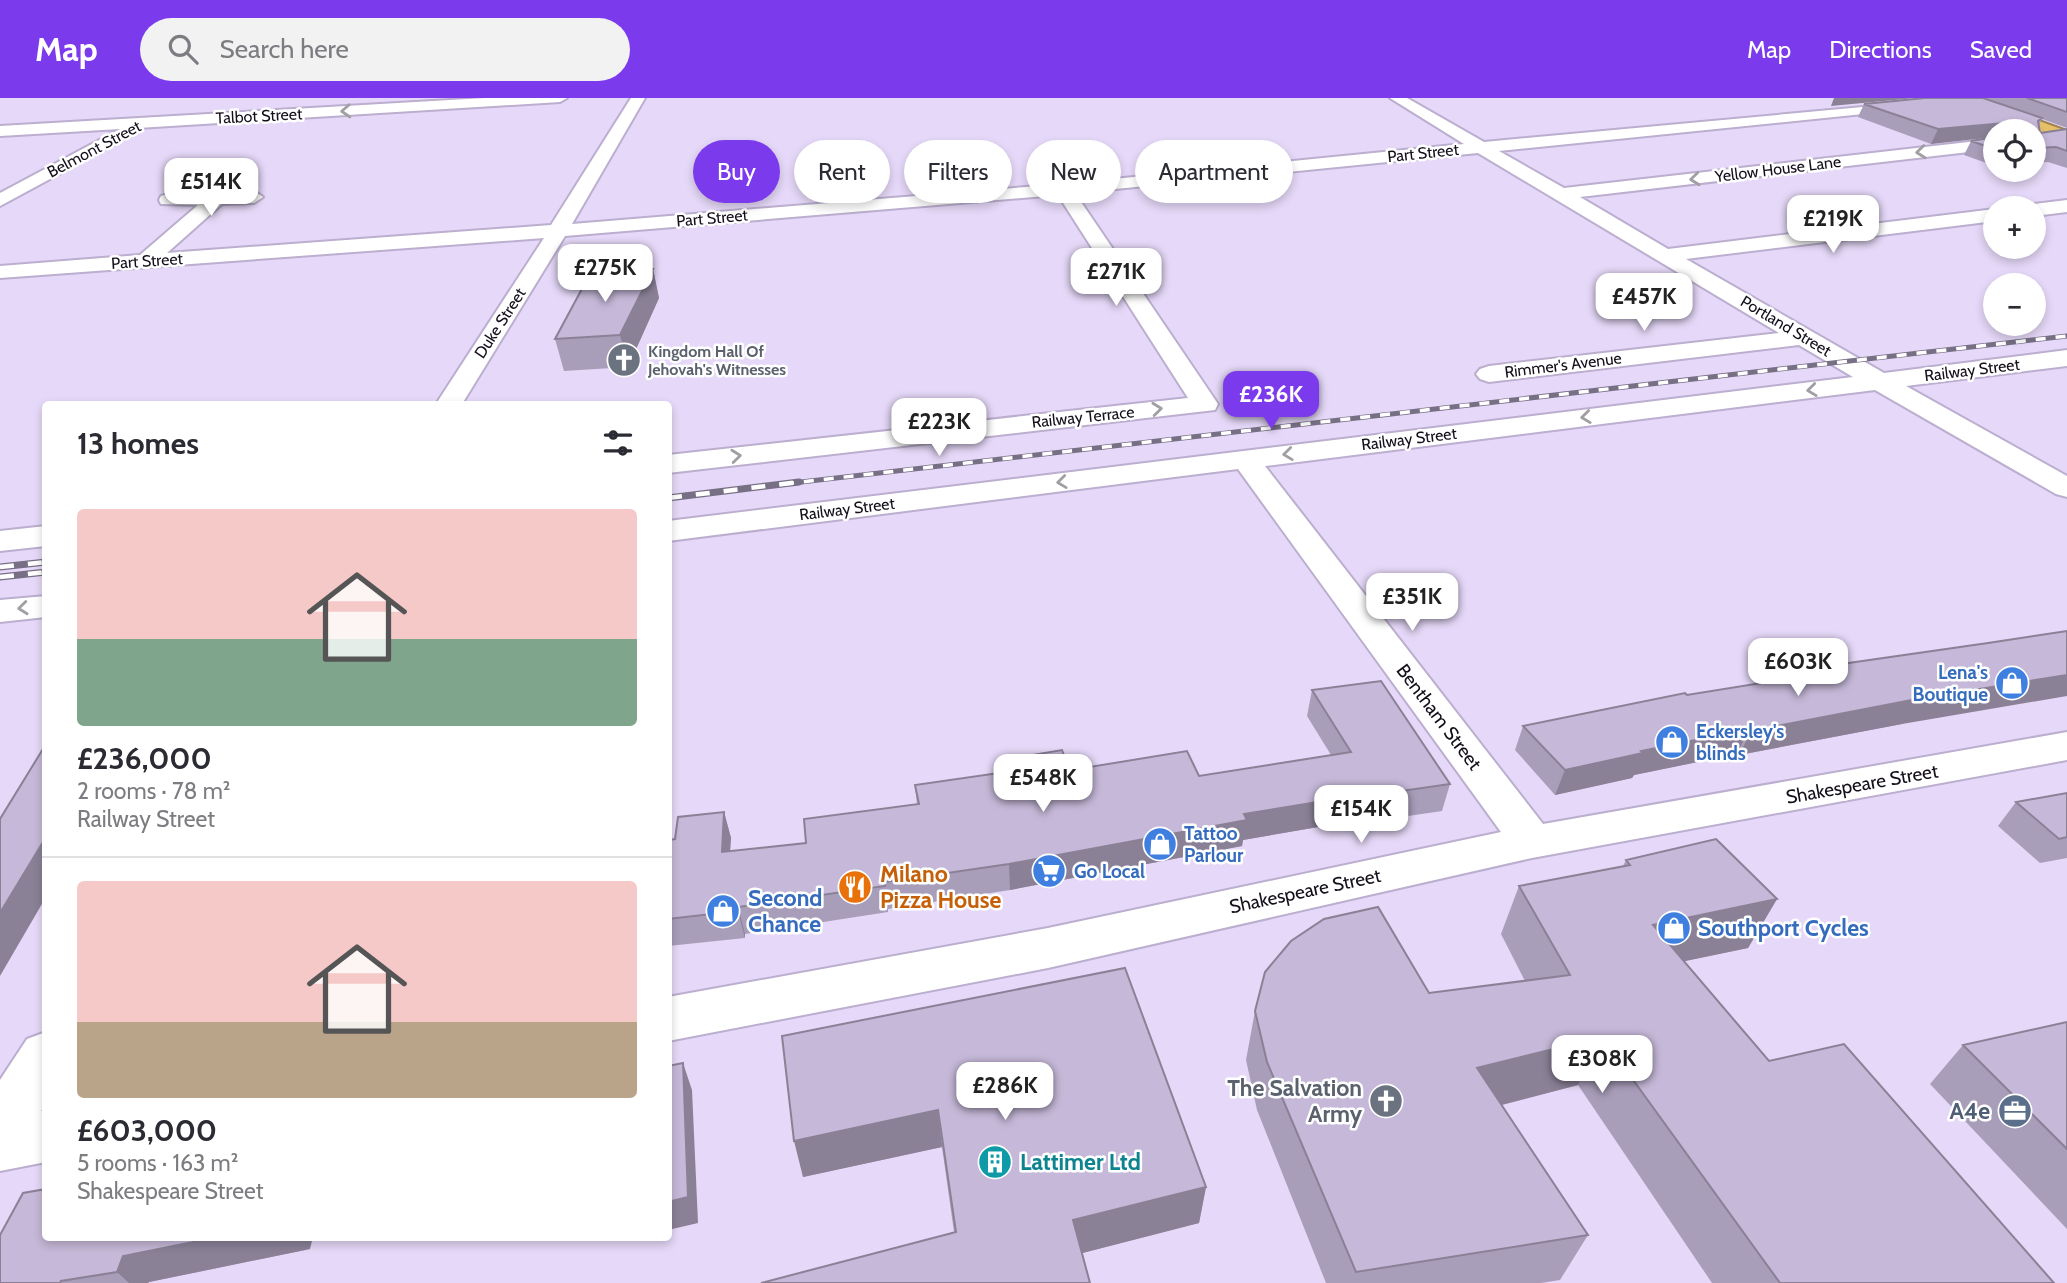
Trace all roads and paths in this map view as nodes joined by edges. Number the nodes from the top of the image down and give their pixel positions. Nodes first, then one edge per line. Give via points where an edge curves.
1 (560, 98) edge
2 (638, 98) edge
3 (1397, 98) edge
4 (1963, 99) edge
5 (176, 104) dead end
6 (142, 123) junction
7 (0, 131) edge
8 (2067, 136) edge
9 (2046, 138) edge
10 (1983, 145) edge
11 (1483, 147) junction
12 (1121, 183) edge
13 (1026, 192) edge
14 (1562, 194) junction
15 (254, 197) dead end
16 (217, 198) junction
17 (0, 200) edge
18 (168, 200) dead end
19 (1072, 203) edge
20 (2067, 206) edge
21 (2046, 209) edge
22 (1983, 216) edge
23 (556, 231) junction
24 (1666, 255) junction
25 (145, 261) junction
26 (0, 272) edge
27 (1804, 337) junction
28 (2067, 358) edge
29 (1489, 373) dead end
30 (1880, 382) junction
31 (451, 401) edge
32 (1245, 459) junction
33 (672, 464) edge
34 (2067, 488) edge
35 (672, 531) edge
36 (42, 536) edge
37 (0, 541) edge
38 (42, 606) edge
39 (0, 611) edge
40 (2067, 746) edge
41 (1532, 842) junction
42 (672, 1018) edge
43 (42, 1061) edge
44 (0, 1128) edge
45 (42, 1137) edge
46 (0, 1145) edge

1 -> 6 street, Talbot Street
2 - 23 street, Duke Street
3 - 11 street, Portland Street
4 - 8 highway
4 - 11 street, Part Street
5 - 6 street, Belmont Street
6 - 7 street, Talbot Street
6 - 17 street, Belmont Street
8 - 9 street
10 -> 14 street, Yellow House Lane
11 - 12 street, Part Street
11 - 14 street, Portland Street
13 - 23 street, Part Street
14 - 24 street, Portland Street
15 - 16 street
16 - 18 street
16 - 25 street
33 -> 19 street, Railway Terrace via 1205,404
20 - 21 street
22 - 24 street
23 - 25 street, Part Street
23 - 31 street, Duke Street
24 - 27 street, Portland Street
25 - 26 street, Part Street
27 - 29 street, Rimmer's Avenue
27 - 30 street, Portland Street
28 - 30 street, Railway Street
30 -> 32 street, Railway Street
30 - 34 street, Portland Street
32 -> 35 street, Railway Street
32 - 41 street, Bentham Street
36 - 37 street
38 -> 39 street
40 - 41 street, Shakespeare Street
41 - 42 street, Shakespeare Street via 1048,948
43 - 44 street
45 - 46 street

